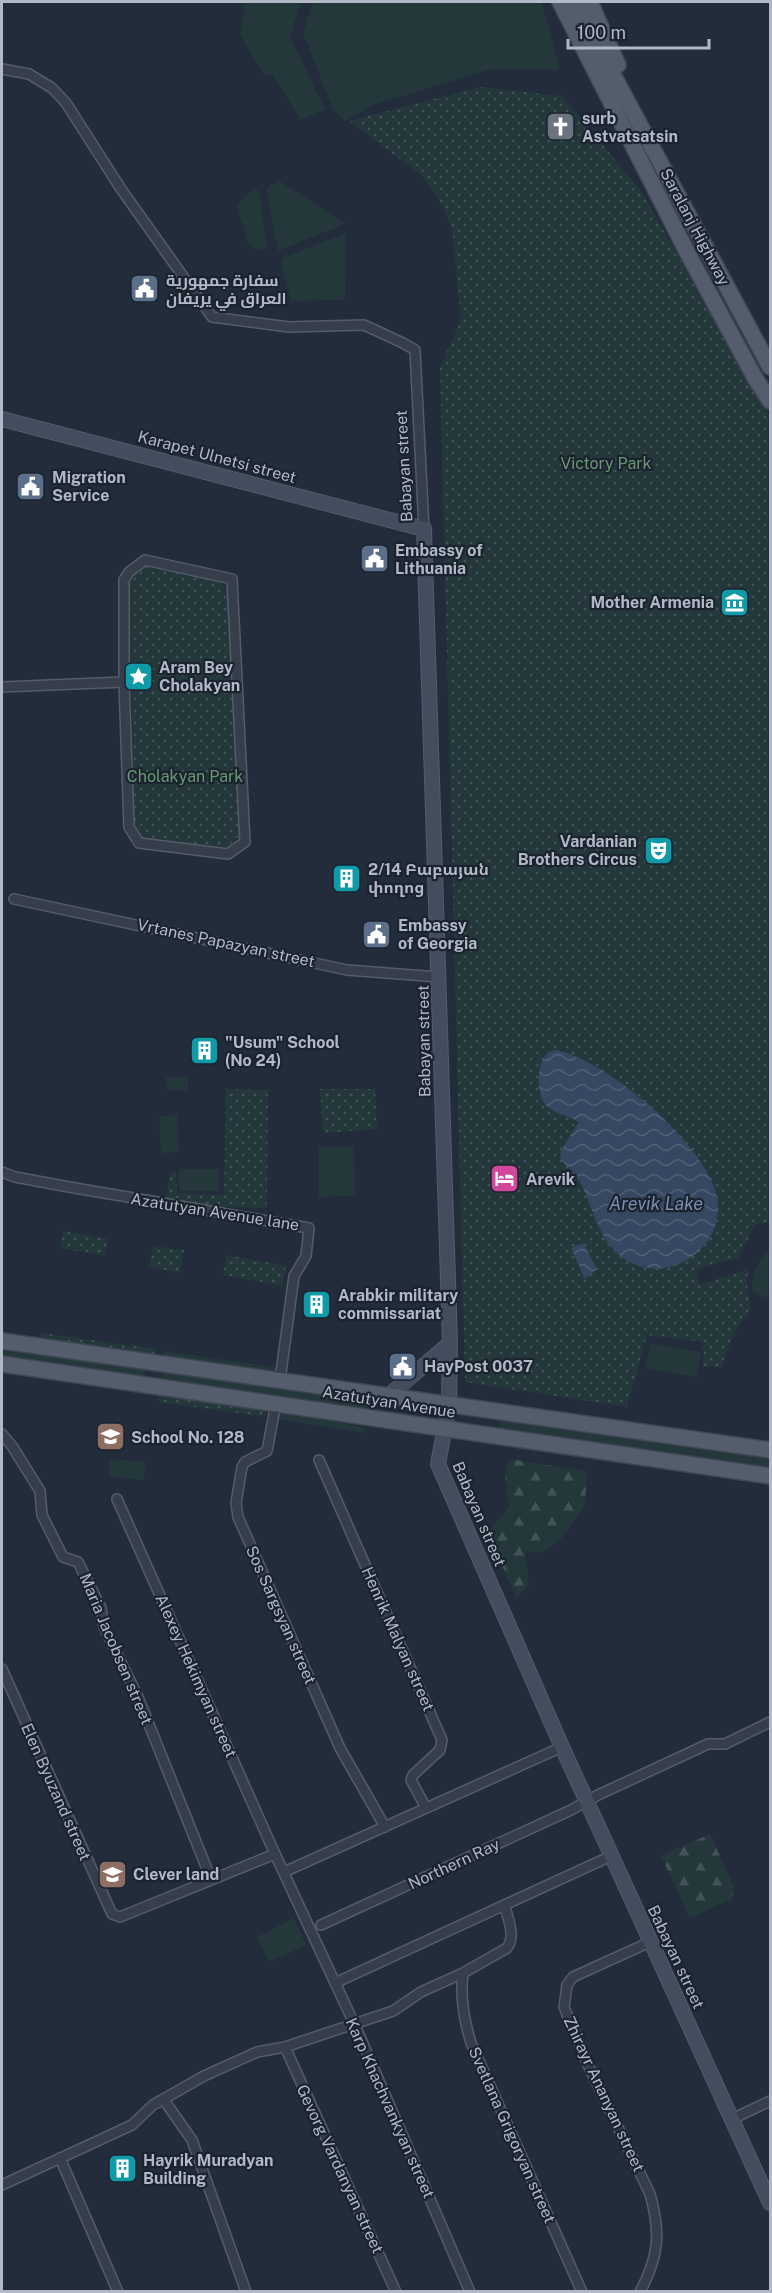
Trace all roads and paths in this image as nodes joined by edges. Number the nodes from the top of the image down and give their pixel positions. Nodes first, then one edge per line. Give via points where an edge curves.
1 (560, 2) edge
2 (574, 2) edge
3 (590, 2) edge
4 (2, 69) edge
5 (631, 108) junction
6 (771, 367) edge
7 (771, 401) edge
8 (2, 419) edge
9 (424, 529) junction
10 (124, 682) junction
11 (2, 687) edge
12 (14, 899) dead end
13 (439, 977) junction
14 (2, 1172) edge
15 (2, 1341) edge
16 (450, 1343) junction
17 (2, 1364) edge
18 (280, 1380) junction
19 (387, 1396) junction
20 (276, 1402) junction
21 (449, 1404) junction
22 (446, 1429) junction
23 (2, 1434) edge
24 (771, 1450) edge
25 (319, 1460) dead end
26 (771, 1476) edge
27 (117, 1498) dead end
28 (2, 1669) edge
29 (771, 1722) edge
30 (562, 1747) junction
31 (587, 1802) junction
32 (426, 1808) junction
33 (385, 1827) junction
34 (275, 1854) junction
35 (611, 1856) junction
36 (284, 1872) junction
37 (212, 1880) junction
38 (505, 1906) junction
39 (321, 1924) dead end
40 (650, 1942) junction
41 (463, 1973) junction
42 (334, 1983) junction
43 (355, 2025) junction
44 (285, 2047) junction
45 (164, 2100) junction
46 (771, 2101) edge
47 (732, 2119) junction
48 (60, 2158) junction
49 (2, 2185) edge
50 (771, 2203) edge
51 (118, 2292) edge
52 (246, 2292) edge
53 (396, 2292) edge
54 (470, 2292) edge
55 (582, 2292) edge
56 (639, 2292) edge

1 - 7 main road, Saralanj Highway via 688,254
2 - 5 main road, Saralanj Highway
3 - 5 main road via 619,67
4 - 9 street, Babayan street via 29,74 52,87 66,103 121,189 212,317 289,327 364,325 415,350
5 - 6 main road, Saralanj Highway
8 - 9 street, Karapet Ulnetsi street
9 - 13 street, Babayan street
10 - 10 street via 124,580 129,573 145,560 232,579 244,842 228,854 139,843 129,827
10 - 11 street
12 - 13 street, Vrtanes Papazyan street via 347,970
13 - 16 street, Babayan street
14 - 18 street, Azatutyan Avenue lane via 69,1187 307,1226 310,1231 306,1256 294,1276
15 - 18 main road, Azatutyan Avenue
16 - 19 street
16 - 21 street, Babayan street
17 - 20 main road, Azatutyan Avenue
18 - 19 main road, Azatutyan Avenue
19 - 21 main road, Azatutyan Avenue
20 - 22 main road, Azatutyan Avenue
20 - 33 street, Sos Sargsyan street via 267,1451 242,1467 236,1510 340,1748
21 - 22 street, Babayan street
21 - 24 main road, Azatutyan Avenue
22 - 26 main road, Azatutyan Avenue
22 - 30 street, Babayan street via 438,1464
23 - 37 street, Maria Jacobsen street via 40,1491 42,1515 63,1557 78,1562 100,1608 104,1627 138,1697
25 - 32 street, Henrik Malyan street via 442,1740 440,1750 411,1780
27 - 34 street, Alexey Hekimyan street
28 - 37 street, Elen Byuzand street via 112,1914 120,1917
29 - 31 street, Northern Ray via 725,1743 708,1744
30 - 31 street, Babayan street
30 - 32 street
31 - 35 street, Babayan street
31 - 39 street, Northern Ray
32 - 33 street
33 - 36 street
34 - 36 street, Alexey Hekimyan street
34 - 37 street
35 - 38 street
35 - 40 street, Babayan street
36 - 42 street, Karp Khachvankyan street
38 - 41 street via 511,1943
38 - 42 street
40 - 47 street, Babayan street
40 - 56 street, Zhirayr Ananyan street via 573,1977 567,1985 564,2007 650,2194 656,2216 656,2257
41 - 43 street via 420,1992 393,2011
41 - 55 street, Svetlana Grigoryan street via 463,2016 471,2043
42 - 43 street, Karp Khachvankyan street
43 - 44 street
43 - 54 street, Karp Khachvankyan street
44 - 45 street via 257,2052
44 - 53 street, Gevorg Vardanyan street
45 - 48 street via 132,2125
45 - 52 street via 192,2140
46 - 47 street
47 - 50 street, Babayan street
48 - 49 street
48 - 51 street

